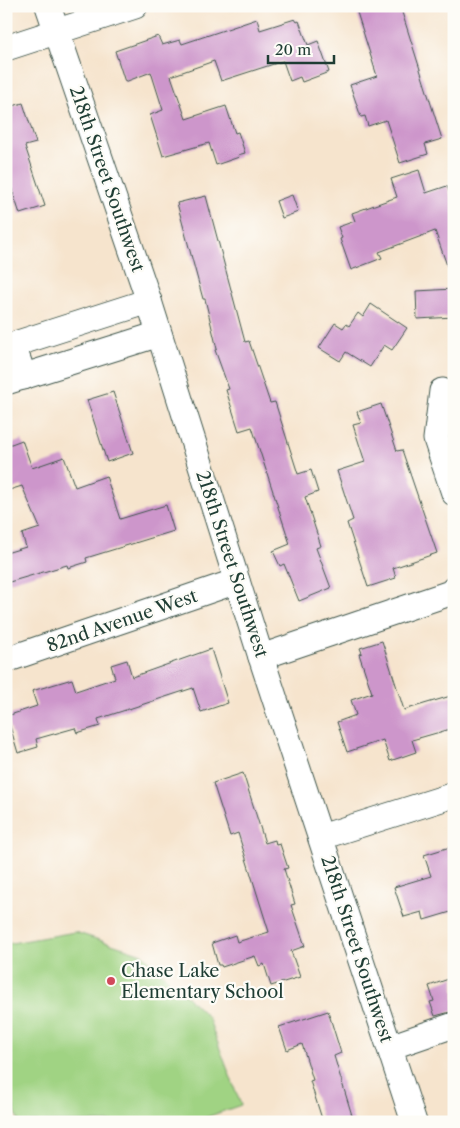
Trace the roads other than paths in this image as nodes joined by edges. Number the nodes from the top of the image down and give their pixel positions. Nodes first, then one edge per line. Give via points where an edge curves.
1 (48, 6) edge
2 (135, 6) edge
3 (56, 31) junction
4 (6, 48) edge
5 (149, 301) junction
6 (159, 334) junction
7 (15, 380) edge
8 (442, 391) dead end
9 (454, 493) edge
10 (237, 581) junction
11 (454, 590) edge
12 (261, 657) junction
13 (6, 660) edge
14 (454, 795) edge
15 (321, 837) junction
16 (454, 1025) edge
17 (390, 1047) junction
18 (414, 1122) edge

1 - 3 street, 218th Street Southwest
2 - 3 street
3 - 4 street
3 - 5 street, 218th Street Southwest
5 - 6 street, 218th Street Southwest
5 - 7 street via 18,343 14,348
6 - 7 street
6 - 10 street, 218th Street Southwest
8 - 9 street via 436,439
10 - 12 street, 218th Street Southwest
10 - 13 street, 82nd Avenue West
11 - 12 street
12 - 15 street, 218th Street Southwest
14 - 15 street
15 - 17 street, 218th Street Southwest
16 - 17 street
17 - 18 street, 218th Street Southwest

